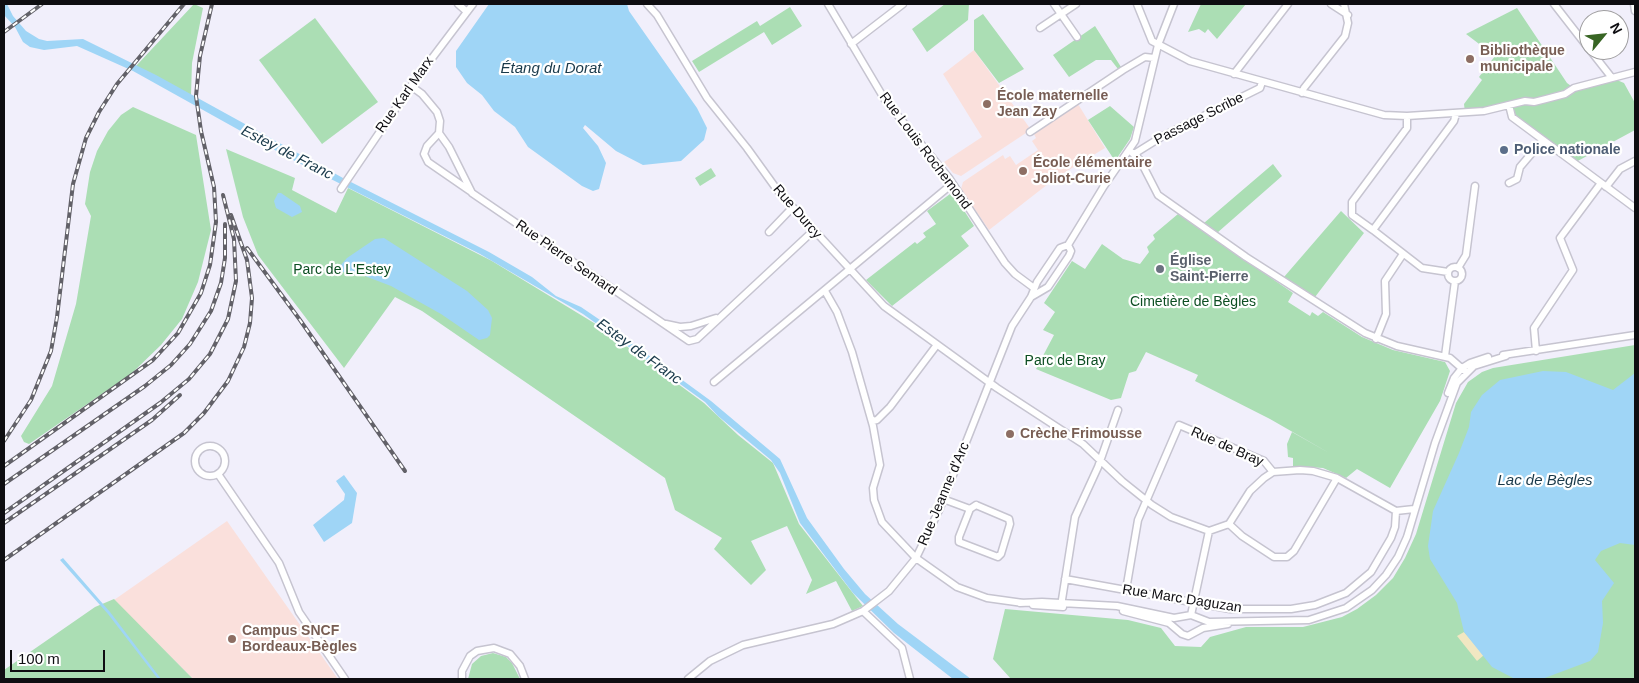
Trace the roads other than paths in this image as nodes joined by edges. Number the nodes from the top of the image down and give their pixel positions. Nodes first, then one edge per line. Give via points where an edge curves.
1 (458, 4) edge
2 (473, 4) edge
3 (648, 4) edge
4 (828, 4) edge
5 (903, 4) edge
6 (1054, 4) edge
7 (1076, 4) edge
8 (1137, 4) edge
9 (1174, 4) edge
10 (1288, 4) edge
11 (1331, 4) edge
12 (1344, 4) edge
13 (1554, 4) edge
14 (1634, 4) edge
15 (1635, 10) edge
16 (467, 12) junction
17 (1061, 14) junction
18 (1348, 15) junction
19 (1040, 28) dead end
20 (1579, 35) edge
21 (1076, 37) dead end
22 (851, 44) junction
23 (1158, 45) junction
24 (1154, 58) junction
25 (1598, 60) edge
26 (1635, 72) edge
27 (1234, 74) junction
28 (1612, 78) junction
29 (1262, 82) junction
30 (411, 86) junction
31 (1302, 93) junction
32 (1509, 105) junction
33 (1456, 114) junction
34 (1408, 116) junction
35 (1030, 132) dead end
36 (439, 133) junction
37 (1543, 140) junction
38 (1132, 152) junction
39 (1635, 161) edge
40 (1509, 183) dead end
41 (952, 184) junction
42 (1603, 185) junction
43 (1475, 186) dead end
44 (342, 187) dead end
45 (472, 193) junction
46 (792, 208) junction
47 (1635, 208) edge
48 (1373, 230) junction
49 (813, 231) junction
50 (769, 232) dead end
51 (1068, 245) junction
52 (1403, 254) junction
53 (1458, 268) junction
54 (850, 271) junction
55 (1448, 272) junction
56 (1455, 281) junction
57 (1034, 288) junction
58 (825, 291) junction
59 (1031, 297) junction
60 (722, 315) junction
61 (660, 323) junction
62 (1635, 335) edge
63 (1376, 339) junction
64 (936, 346) junction
65 (1536, 351) junction
66 (1445, 356) junction
67 (1464, 370) junction
68 (714, 382) dead end
69 (989, 382) junction
70 (1118, 410) dead end
71 (872, 421) junction
72 (1100, 458) junction
73 (1272, 472) junction
74 (218, 474) junction
75 (1337, 478) junction
76 (943, 499) junction
77 (1145, 500) junction
78 (970, 509) junction
79 (1414, 509) junction
80 (1396, 511) junction
81 (1230, 524) junction
82 (1209, 531) junction
83 (916, 558) junction
84 (1065, 579) junction
85 (1126, 590) junction
86 (1194, 602) junction
87 (1061, 605) junction
88 (865, 610) junction
89 (1182, 617) junction
90 (1194, 617) junction
91 (1234, 622) junction
92 (1178, 629) junction
93 (1197, 632) junction
94 (346, 679) edge
95 (462, 679) edge
96 (525, 679) edge
97 (688, 679) edge
98 (910, 679) edge

1 - 16 street
2 - 16 street, Rue Karl Marx
3 - 46 street, Rue Durcy via 706,98
4 - 22 street, Rue Louis Rochemond
5 - 22 street
6 - 17 street
7 - 17 street
8 - 23 street via 1150,39
9 - 23 street
10 - 27 street
11 - 18 street
12 - 18 street
13 - 20 street
14 - 15 street
16 - 30 street, Rue Karl Marx
17 - 19 street
17 - 21 street
18 - 31 street via 1345,36
22 - 41 street, Rue Louis Rochemond via 885,100
23 - 24 street
23 - 27 street via 1190,61
24 - 35 street via 1145,57 1122,70
24 - 38 street
25 - 28 street
26 - 28 street
27 - 29 street
28 - 32 street via 1574,88 1565,94
29 - 31 street
29 - 38 street, Passage Scribe via 1260,88
30 - 36 street, Rue Pierre Semard via 437,112
30 - 44 street, Rue Karl Marx
31 - 34 street via 1370,112
32 - 33 street
32 - 37 street via 1512,117
33 - 34 street
33 - 48 street
34 - 48 street via 1407,128 1352,202 1352,215
36 - 45 street, Rue Pierre Semard
36 - 45 street, Rue Pierre Semard via 427,146 424,154 428,162
37 - 40 street via 1520,167 1517,179
37 - 42 street
38 - 51 street, Rue Jeanne d'Arc via 1104,186
38 - 63 street via 1140,160 1154,190 1166,201 1292,287
39 - 42 street via 1620,169
41 - 54 street
41 - 57 street, Rue Louis Rochemond via 1005,263
42 - 47 street
42 - 65 street via 1560,241 1574,270 1534,328
43 - 53 street via 1466,255
45 - 61 street, Rue Pierre Semard
46 - 49 street, Rue Durcy
46 - 50 street
48 - 52 street
49 - 54 street, Rue Durcy
49 - 60 street, Rue Pierre Semard
51 - 57 street, Rue Jeanne d'Arc via 1060,248
51 - 59 street, Rue Jeanne d'Arc via 1069,256 1048,286
52 - 55 street via 1422,268
52 - 63 street via 1384,281 1386,314
53 - 55 street
53 - 56 street via 1461,276
54 - 58 street
54 - 64 street, Rue Durcy via 884,306
55 - 56 street via 1449,278
56 - 66 street
57 - 59 street, Rue Jeanne d'Arc
58 - 68 street
58 - 71 street via 852,352
59 - 69 street, Rue Jeanne d'Arc via 1012,326
60 - 61 street, Rue Pierre Semard via 691,326
60 - 61 street, Rue Pierre Semard via 693,342
62 - 65 street
63 - 66 street
64 - 69 street, Rue Durcy
64 - 71 street via 890,407
65 - 67 street via 1484,358
66 - 67 street
67 - 79 street via 1452,383
69 - 72 street, Rue Durcy
69 - 76 street, Rue Jeanne d'Arc
70 - 72 street
71 - 83 street via 880,465 873,488 876,510 889,532
72 - 77 street, Rue Durcy
72 - 84 street via 1075,517
73 - 75 street via 1313,471
73 - 77 street, Rue de Bray via 1264,461 1179,425
73 - 81 street via 1250,491
74 - 74 street via 224,466 222,452 214,446 201,449 195,460 197,468 208,476
74 - 94 street via 279,563 298,612
75 - 80 street
75 - 81 street via 1294,551 1287,557 1274,557
76 - 78 street
76 - 83 street, Rue Jeanne d'Arc
77 - 82 street, Rue Durcy via 1171,517
77 - 85 street via 1138,520
78 - 78 street via 959,542 998,557 1009,519 976,505
79 - 80 street
79 - 91 street via 1407,537 1392,567 1372,590 1356,602 1312,620
80 - 86 street, Rue Marc Daguzan via 1391,538 1376,566 1355,587 1333,600 1300,608 1238,610
81 - 82 street
82 - 86 street
83 - 87 street via 962,590 993,600
83 - 88 street, Rue Jeanne d'Arc via 892,587
84 - 85 street, Rue Marc Daguzan
84 - 87 street
85 - 86 street, Rue Marc Daguzan
86 - 90 street
87 - 89 street via 1132,608
87 - 92 street via 1133,613 1169,623
88 - 97 street, Rue Jeanne d'Arc via 833,624 743,645 710,661
88 - 98 street via 902,648
89 - 90 street
89 - 92 street
90 - 91 street via 1206,622
90 - 93 street via 1199,626
91 - 93 street
92 - 93 street via 1185,636
95 - 96 street via 462,670 470,656 494,648 510,654

